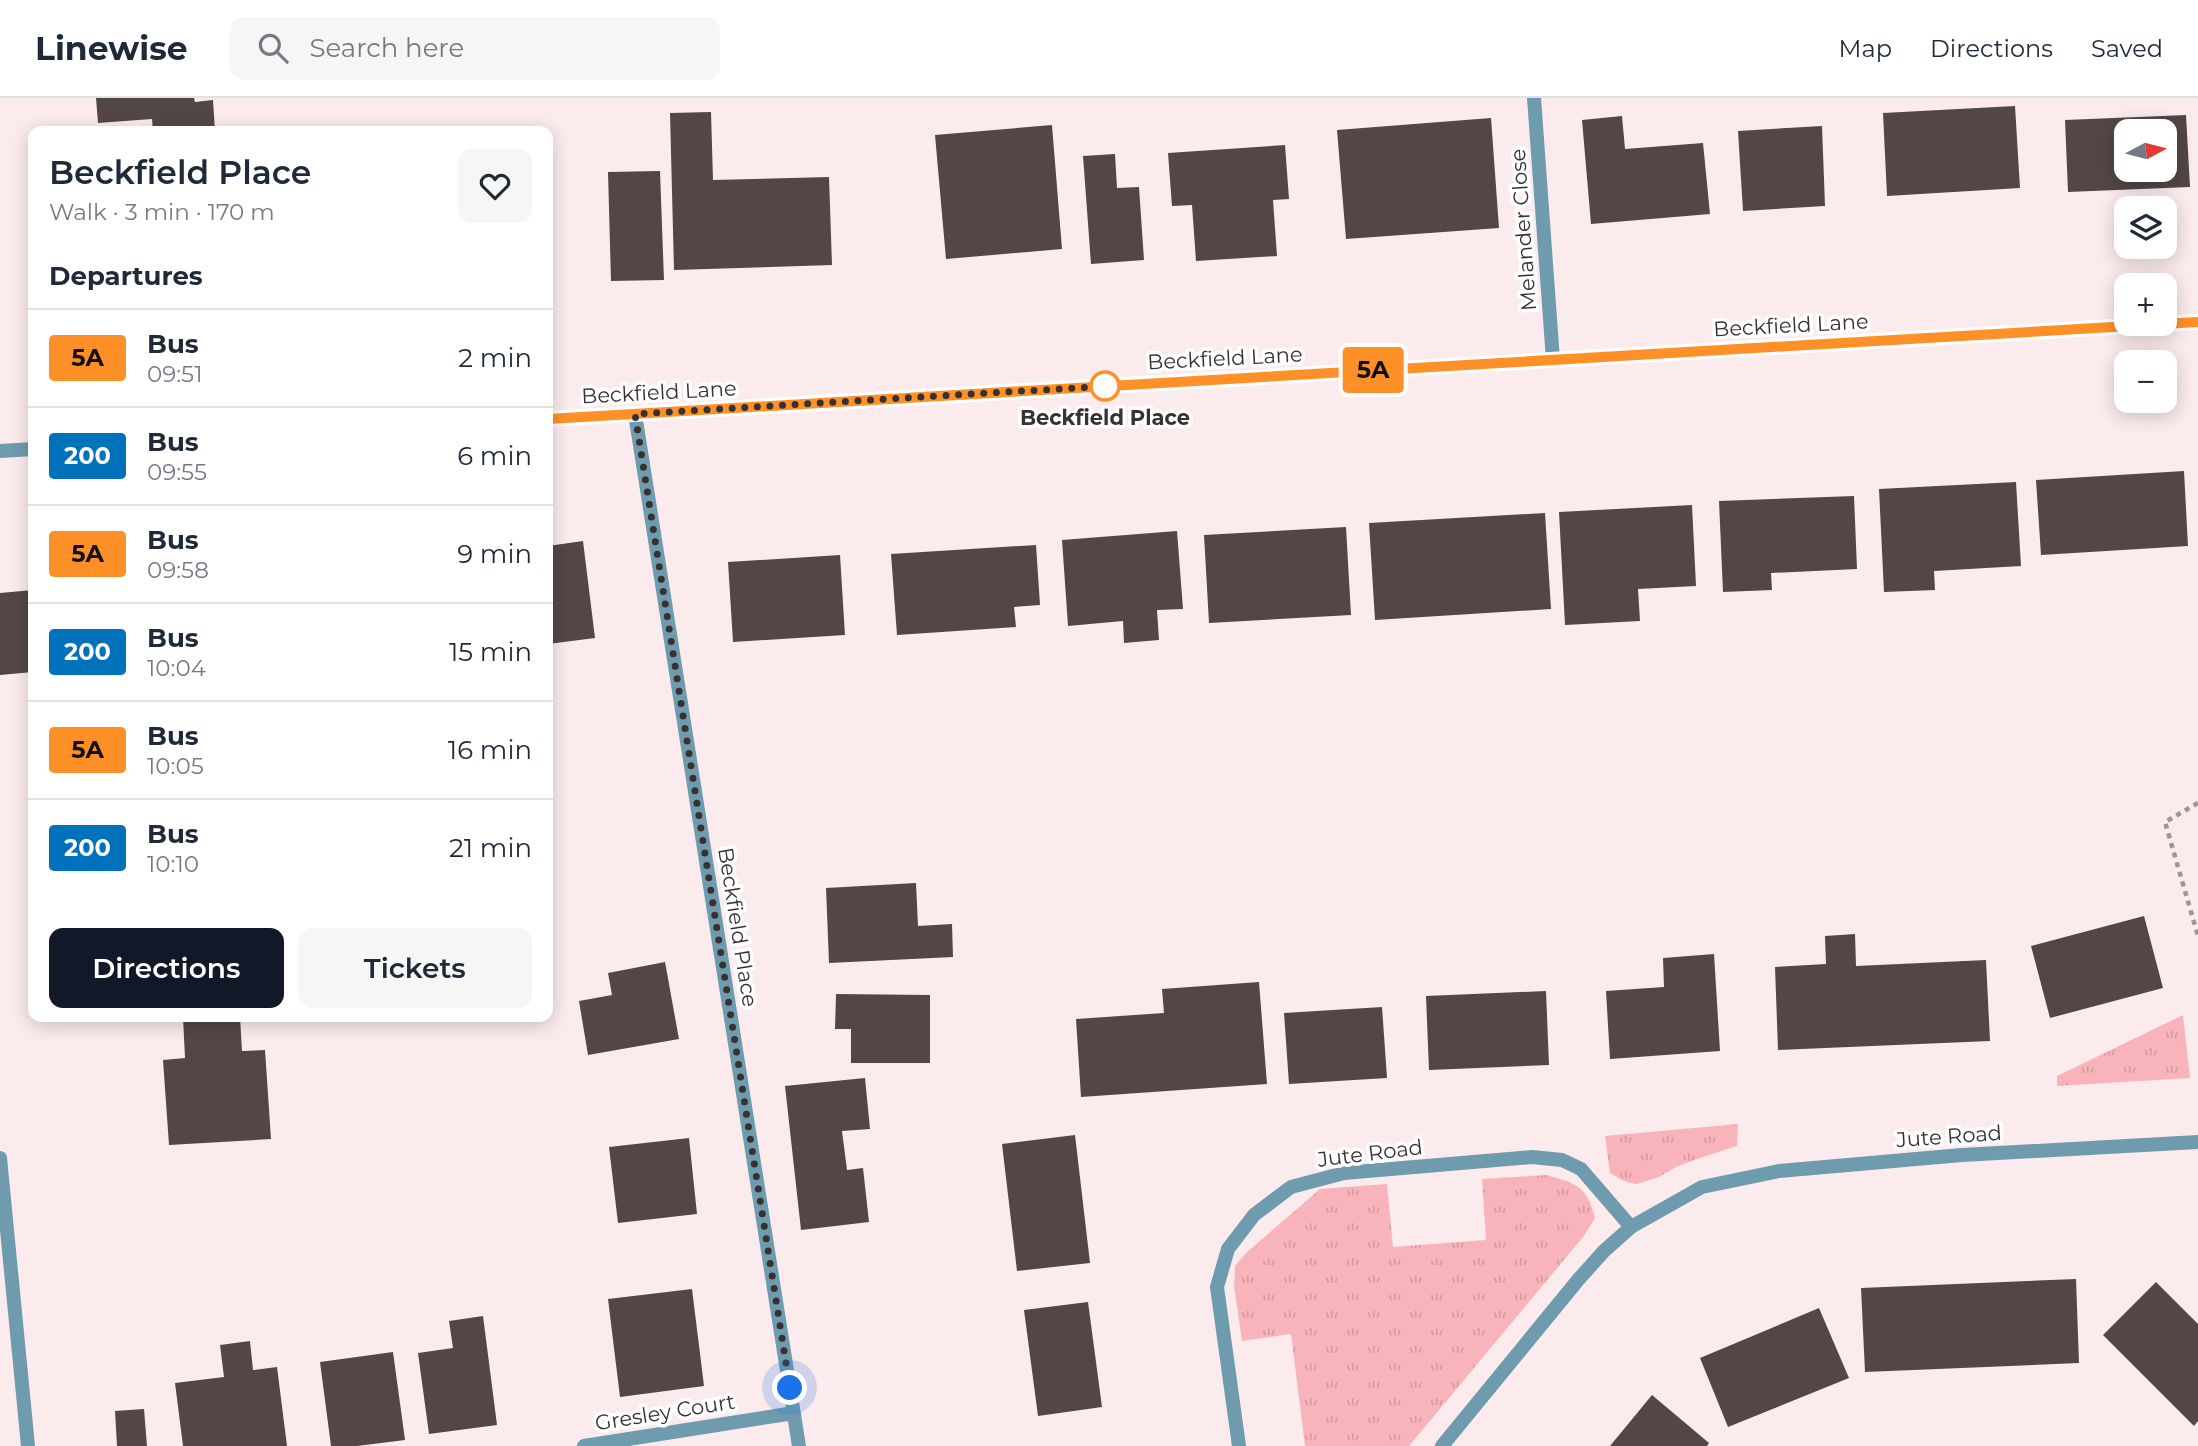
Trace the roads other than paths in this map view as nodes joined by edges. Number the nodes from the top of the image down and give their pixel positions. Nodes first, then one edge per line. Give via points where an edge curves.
1 (1534, 98) edge
2 (2198, 322) edge
3 (1553, 360) junction
4 (635, 414) junction
5 (553, 419) edge
6 (28, 449) edge
7 (0, 451) edge
8 (2198, 1142) edge
9 (0, 1158) edge
10 (1631, 1227) junction
11 (794, 1413) junction
12 (27, 1446) edge
13 (584, 1446) edge
14 (799, 1446) edge
15 (1239, 1446) edge
16 (1442, 1446) edge

1 - 3 street, Melander Close
2 - 3 street, Beckfield Lane
3 - 4 street, Beckfield Lane
4 - 5 street, Beckfield Lane
4 - 11 street, Beckfield Place
6 - 7 street
8 - 10 street, Jute Road via 1779,1171 1703,1187
9 - 12 street
10 - 15 street, Jute Road via 1581,1169 1562,1160 1532,1157 1344,1173 1291,1187 1254,1215 1228,1249 1217,1287
10 - 16 street, Jute Road via 1578,1280
11 - 13 street, Gresley Court
11 - 14 street, Beckfield Place

